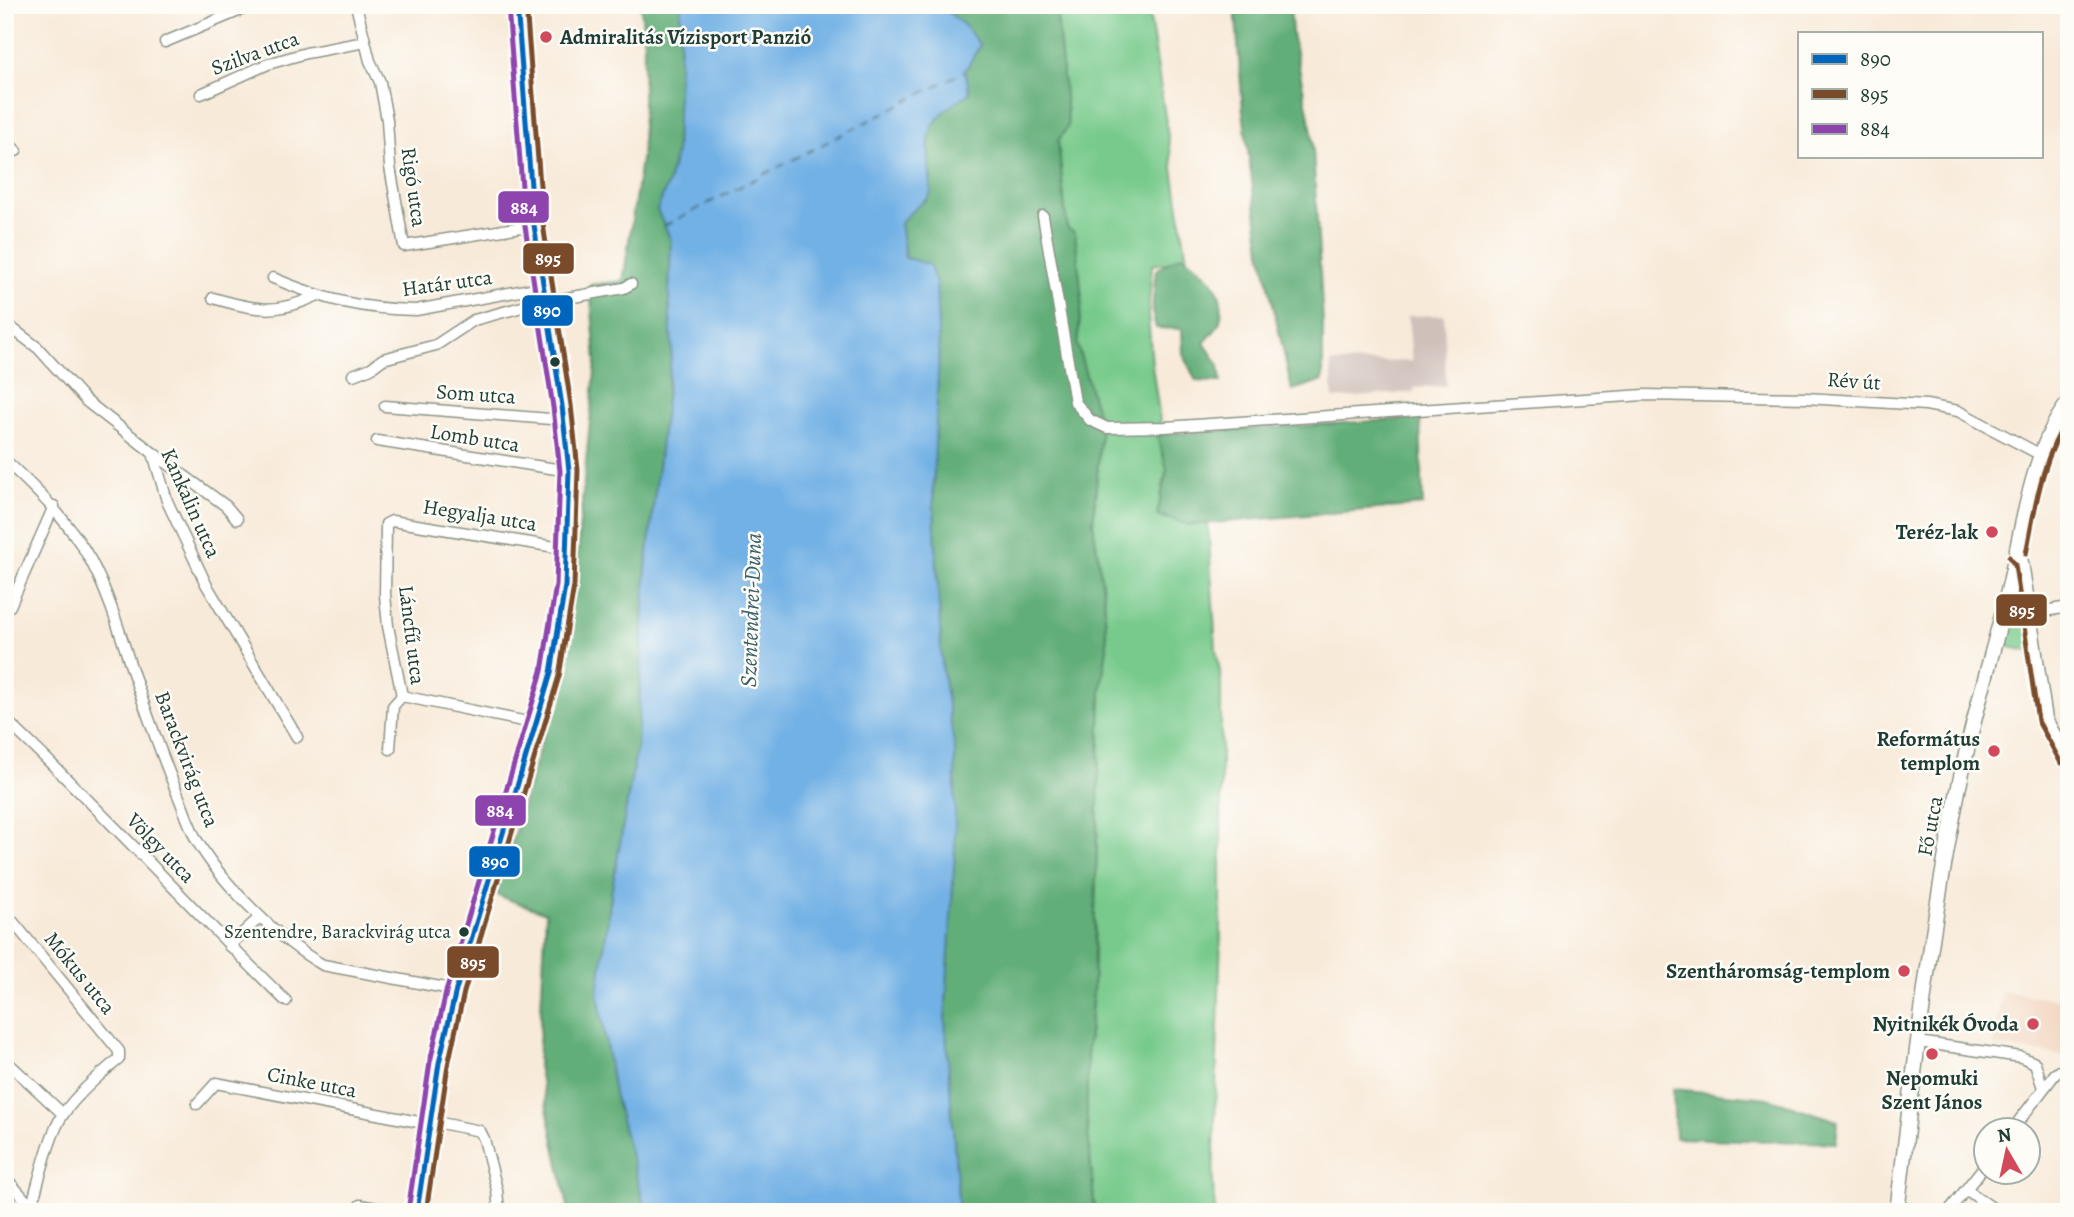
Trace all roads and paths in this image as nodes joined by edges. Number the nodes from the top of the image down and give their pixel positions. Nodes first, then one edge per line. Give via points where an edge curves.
1 (253, 5) edge
2 (356, 5) edge
3 (517, 5) edge
4 (166, 42) dead end
5 (365, 42) junction
6 (201, 94) dead end
7 (5, 140) edge
8 (16, 151) dead end
9 (1043, 216) dead end
10 (534, 225) junction
11 (273, 278) dead end
12 (631, 284) dead end
13 (544, 295) junction
14 (316, 296) junction
15 (213, 298) dead end
16 (5, 323) edge
17 (353, 375) dead end
18 (2069, 402) edge
19 (385, 406) dead end
20 (564, 420) junction
21 (377, 441) dead end
22 (153, 453) junction
23 (2041, 455) junction
24 (5, 460) edge
25 (569, 471) junction
26 (54, 506) junction
27 (237, 519) dead end
28 (386, 524) joint
29 (568, 549) junction
30 (2017, 552) junction
31 (2069, 607) edge
32 (5, 608) edge
33 (2032, 613) junction
34 (402, 696) junction
35 (8, 722) dead end
36 (537, 724) junction
37 (297, 737) dead end
38 (390, 749) dead end
39 (2069, 759) edge
40 (5, 912) edge
41 (260, 917) junction
42 (229, 946) junction
43 (456, 990) junction
44 (286, 1001) dead end
45 (1918, 1042) junction
46 (5, 1060) edge
47 (2069, 1066) edge
48 (2043, 1088) junction
49 (197, 1104) dead end
50 (63, 1114) junction
51 (2022, 1116) edge
52 (429, 1124) junction
53 (5, 1177) edge
54 (1972, 1183) edge
55 (1967, 1190) junction
56 (360, 1205) dead end
57 (34, 1208) edge
58 (398, 1212) edge
59 (417, 1212) edge
60 (499, 1212) edge
61 (1897, 1212) edge
62 (1948, 1212) edge
63 (1998, 1212) edge

1 - 4 street
2 - 5 street, Rigó utca
3 - 10 main road
5 - 6 street, Szilva utca via 268,64
5 - 10 street, Rigó utca via 380,82 404,246
7 - 8 street
9 - 23 street, Rév út via 1075,402 1090,421 1107,428 1653,395 1805,398 1958,411
10 - 13 main road
11 - 14 street, Határ utca
12 - 13 street via 591,295
13 - 14 street, Határ utca via 416,310 359,306
13 - 17 street via 474,320 436,345 383,359
13 - 20 main road
14 - 15 street via 276,310
16 - 22 street, Kankalin utca via 38,348 86,401
18 - 23 main road, Fő utca
19 - 20 street, Som utca
20 - 25 main road
21 - 25 street, Lomb utca
22 - 27 street
22 - 37 street, Kankalin utca via 167,501 206,584
23 - 30 main road, Fő utca
24 - 26 street, Barackvirág utca
25 - 29 main road
26 - 32 street via 10,606
26 - 41 street, Barackvirág utca via 101,582 161,754 197,839
28 - 29 street, Hegyalja utca via 392,520
28 - 34 street, Láncfű utca via 385,595
29 - 36 main road via 560,630
30 - 33 street
30 - 45 main road, Fő utca via 1962,769
31 - 33 street
33 - 39 street via 2047,719
34 - 36 street
34 - 38 street, Láncfű utca via 393,706
35 - 42 street, Völgy utca
36 - 43 main road
40 - 50 street, Mókus utca via 119,1051 119,1059
41 - 42 street
41 - 43 street, Barackvirág utca via 323,965
42 - 44 street, Völgy utca
43 - 52 main road
45 - 48 street via 2021,1057 2035,1063
45 - 61 main road, Fő utca
46 - 50 street
47 - 48 street
48 - 51 street
49 - 52 street, Cinke utca via 216,1083
50 - 57 street
52 - 59 main road
52 - 60 street via 480,1131
53 - 57 street
54 - 55 street
55 - 62 street
55 - 63 street
56 - 58 street

